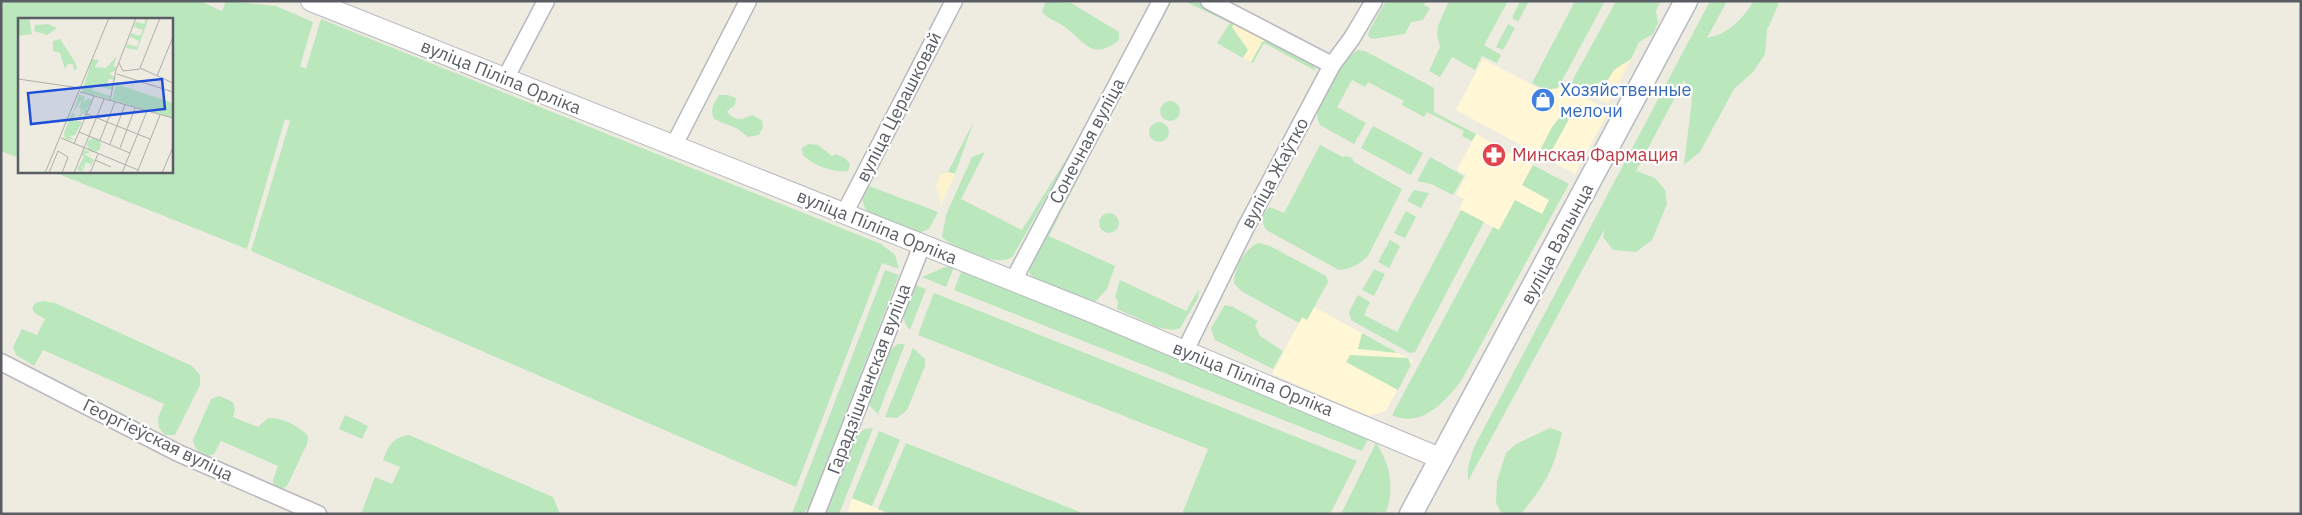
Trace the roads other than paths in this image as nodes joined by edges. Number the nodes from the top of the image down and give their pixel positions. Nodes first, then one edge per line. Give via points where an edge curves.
1 (546, 1) edge
2 (748, 1) edge
3 (954, 1) edge
4 (1160, 1) edge
5 (1209, 1) edge
6 (1374, 1) edge
7 (1686, 1) edge
8 (318, 3) edge
9 (1332, 64) junction
10 (505, 79) junction
11 (673, 147) junction
12 (844, 214) junction
13 (922, 245) junction
14 (1013, 281) junction
15 (1184, 351) junction
16 (1, 362) edge
17 (1442, 459) junction
18 (318, 514) edge
19 (816, 514) edge
20 (1411, 514) edge

1 - 10 street
2 - 11 street
3 - 12 street, вуліца Церашковай
4 - 14 street, Сонечная вуліца
5 - 9 street
6 - 9 street, вуліца Жаўтко
7 - 17 main road, вуліца Валынца
8 - 10 street, вуліца Піліпа Орліка
9 - 15 street, вуліца Жаўтко
10 - 11 street, вуліца Піліпа Орліка
11 - 12 street, вуліца Піліпа Орліка
12 - 13 street, вуліца Піліпа Орліка
13 - 14 street, вуліца Піліпа Орліка
13 - 19 street, Гарадзішчанская вуліца
14 - 15 street, вуліца Піліпа Орліка
15 - 17 street, вуліца Піліпа Орліка
16 - 18 street, Георгіеўская вуліца via 178,452
17 - 20 main road, вуліца Валынца

